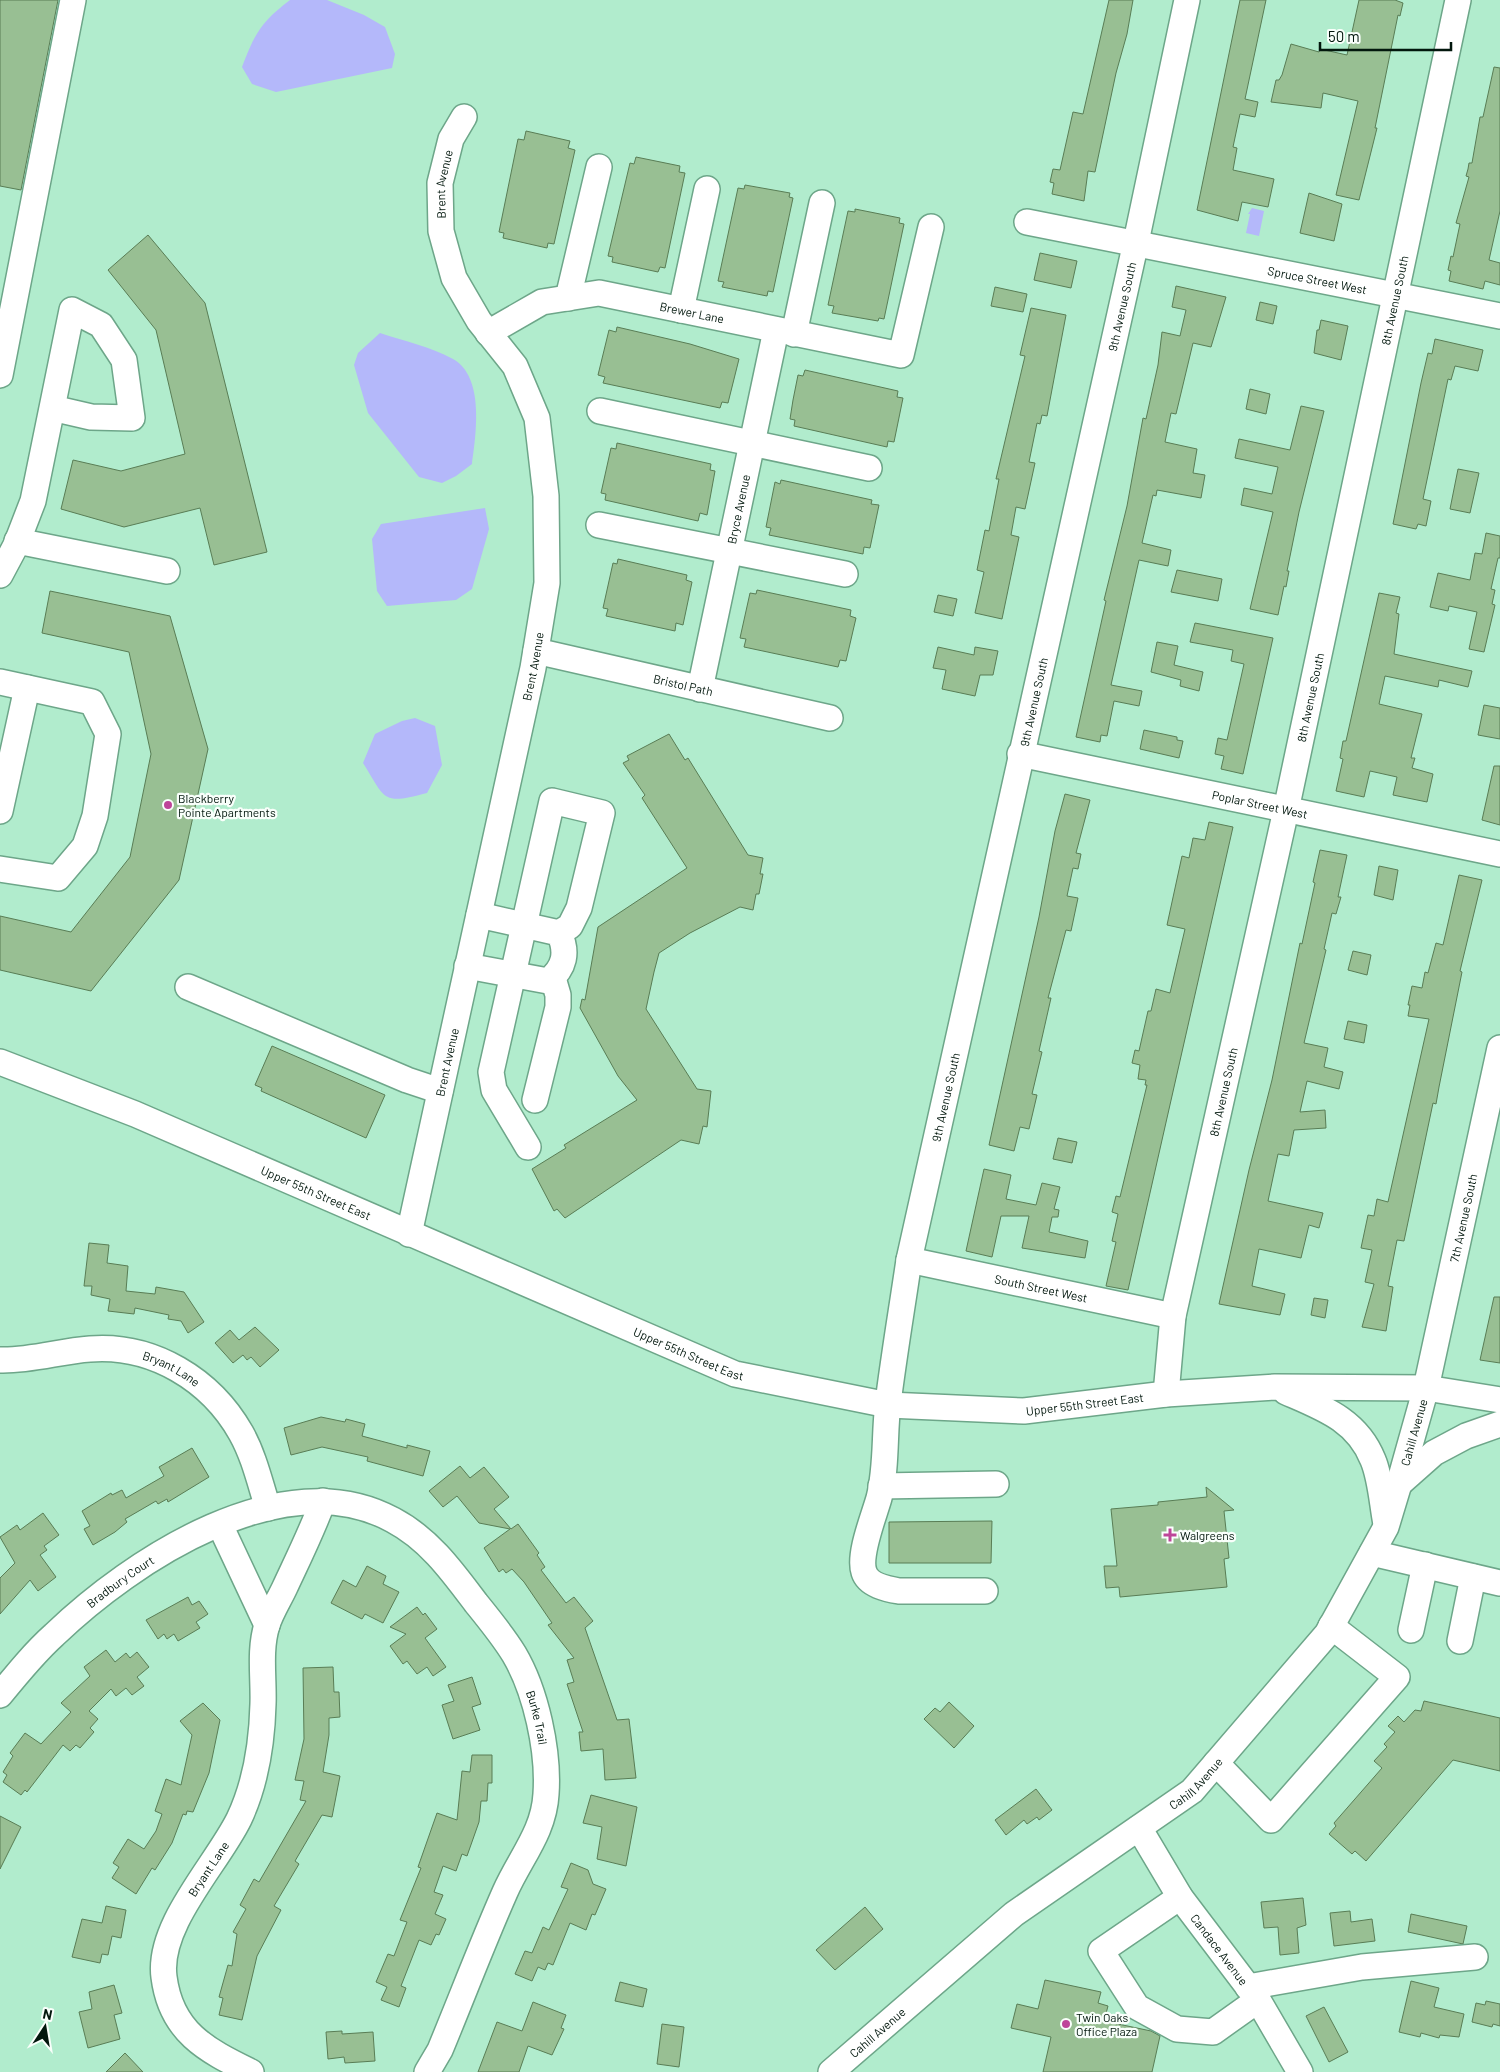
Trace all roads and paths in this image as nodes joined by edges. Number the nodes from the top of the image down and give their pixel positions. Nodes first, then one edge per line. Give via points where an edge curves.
1 (73, 0) edge
2 (1187, 0) edge
3 (1458, 0) edge
4 (464, 117) dead end
5 (599, 167) dead end
6 (707, 189) dead end
7 (822, 203) dead end
8 (1027, 222) dead end
9 (931, 228) dead end
10 (1136, 242) junction
11 (1397, 294) junction
12 (568, 298) junction
13 (681, 310) junction
14 (1500, 316) edge
15 (488, 332) junction
16 (785, 332) junction
17 (0, 375) edge
18 (52, 408) junction
19 (600, 411) dead end
20 (752, 442) junction
21 (868, 468) dead end
22 (599, 525) dead end
23 (17, 541) junction
24 (729, 552) junction
25 (167, 570) dead end
26 (844, 574) dead end
27 (0, 575) edge
28 (536, 651) junction
29 (0, 682) edge
30 (27, 688) junction
31 (700, 689) junction
32 (830, 718) dead end
33 (1020, 754) junction
34 (1286, 810) junction
35 (0, 811) edge
36 (1500, 854) edge
37 (0, 869) edge
38 (479, 915) junction
39 (524, 926) junction
40 (559, 933) junction
41 (467, 966) junction
42 (513, 975) junction
43 (552, 978) junction
44 (188, 987) dead end
45 (1500, 1048) edge
46 (0, 1062) edge
47 (440, 1091) junction
48 (535, 1100) dead end
49 (528, 1147) dead end
50 (410, 1234) junction
51 (909, 1260) junction
52 (1173, 1316) junction
53 (0, 1360) edge
54 (1274, 1387) junction
55 (1426, 1388) junction
56 (1166, 1394) junction
57 (1500, 1400) edge
58 (888, 1405) junction
59 (1500, 1424) edge
60 (996, 1484) dead end
61 (1399, 1484) junction
62 (881, 1486) junction
63 (323, 1501) junction
64 (268, 1508) junction
65 (220, 1525) junction
66 (1386, 1527) junction
67 (1372, 1553) junction
68 (1425, 1565) junction
69 (1473, 1577) junction
70 (1500, 1583) edge
71 (986, 1591) dead end
72 (267, 1625) junction
73 (1331, 1626) junction
74 (1411, 1630) dead end
75 (1460, 1641) dead end
76 (0, 1695) edge
77 (1216, 1763) junction
78 (1139, 1828) junction
79 (1180, 1897) junction
80 (1475, 1957) dead end
81 (1253, 1993) junction
82 (251, 2072) edge
83 (427, 2072) edge
84 (831, 2072) edge
85 (1300, 2072) edge

1 - 17 street
2 - 10 street, 9th Avenue South
3 - 11 street, 8th Avenue South
4 - 15 street, Brent Avenue via 451,139 440,183 441,232 454,278
5 - 12 street
6 - 13 street
7 - 16 street, Bryce Avenue
8 - 10 street, Spruce Street West
9 - 16 street, Brewer Lane via 902,355
10 - 11 street, Spruce Street West
10 - 33 street, 9th Avenue South
11 - 14 street, Spruce Street West
11 - 34 street, 8th Avenue South
12 - 13 street, Brewer Lane via 600,294
12 - 15 street, Brewer Lane via 542,302
13 - 16 street, Brewer Lane
15 - 28 street, Brent Avenue via 515,366 537,418 546,496 547,583
16 - 20 street, Bryce Avenue
18 - 18 street via 58,378 72,310 101,325 124,360 132,418 91,417
18 - 23 street via 33,501
19 - 20 street
20 - 21 street
20 - 24 street, Bryce Avenue
22 - 24 street
23 - 25 street
23 - 27 street
24 - 26 street
24 - 31 street, Bryce Avenue
28 - 31 street, Bristol Path
28 - 38 street, Brent Avenue
29 - 30 street
30 - 35 street
30 - 37 street via 92,702 108,734 105,760 95,816 85,846 58,878
31 - 32 street, Bristol Path
33 - 34 street, Poplar Street West
33 - 51 street, 9th Avenue South
34 - 36 street, Poplar Street West
34 - 52 street, 8th Avenue South
38 - 39 street
38 - 41 street, Brent Avenue
39 - 40 street
39 - 40 street via 552,801 602,813 579,908 570,926
39 - 42 street
40 - 43 street via 565,959
41 - 42 street
41 - 47 street, Brent Avenue
42 - 43 street via 548,981
42 - 49 street via 491,1072 494,1090
43 - 48 street via 558,1007
44 - 47 street
45 - 55 street, 7th Avenue South
46 - 50 street, Upper 55th Street East via 135,1114
47 - 50 street, Brent Avenue
50 - 58 street, Upper 55th Street East via 734,1374
51 - 52 street, South Street West
51 - 58 street, 9th Avenue South
52 - 56 street, 8th Avenue South
53 - 64 street, Bryant Lane via 90,1349 121,1350 151,1357 179,1369 204,1386 238,1428 254,1462
54 - 55 street, Upper 55th Street East
54 - 56 street, Upper 55th Street East
54 - 66 street via 1327,1410 1356,1429 1374,1460
55 - 57 street, Upper 55th Street East
55 - 61 street, Cahill Avenue
56 - 58 street, Upper 55th Street East via 1024,1411
58 - 62 street, 9th Avenue South
59 - 61 street via 1466,1436 1434,1453
60 - 62 street
61 - 66 street, Cahill Avenue
62 - 71 street, 9th Avenue South via 862,1560 864,1573 875,1584 899,1591
63 - 64 street, Burke Trail
63 - 72 street, Bryant Lane via 310,1536
63 - 83 street, Burke Trail via 376,1512 393,1520 431,1548 515,1655 535,1705 540,1732 546,1794 543,1816 535,1838 506,1890 440,2050
64 - 65 street, Bradbury Court
65 - 72 street
65 - 76 street, Bradbury Court via 168,1550 107,1589 52,1636
66 - 67 street, Cahill Avenue
67 - 68 street
67 - 73 street, Cahill Avenue
68 - 69 street
68 - 74 street
69 - 70 street
69 - 75 street
72 - 82 street, Bryant Lane via 262,1652 261,1745 253,1782 239,1818 179,1916 164,1956 167,1995 187,2033 202,2047
73 - 77 street, Cahill Avenue
73 - 77 street via 1397,1677 1271,1820
77 - 78 street, Cahill Avenue via 1192,1791
78 - 79 street, Candace Avenue
78 - 84 street, Cahill Avenue via 1014,1914
79 - 81 street, Candace Avenue
79 - 81 street via 1101,1951 1137,2007 1177,2029 1213,2032
80 - 81 street via 1362,1967
81 - 85 street, Candace Avenue

